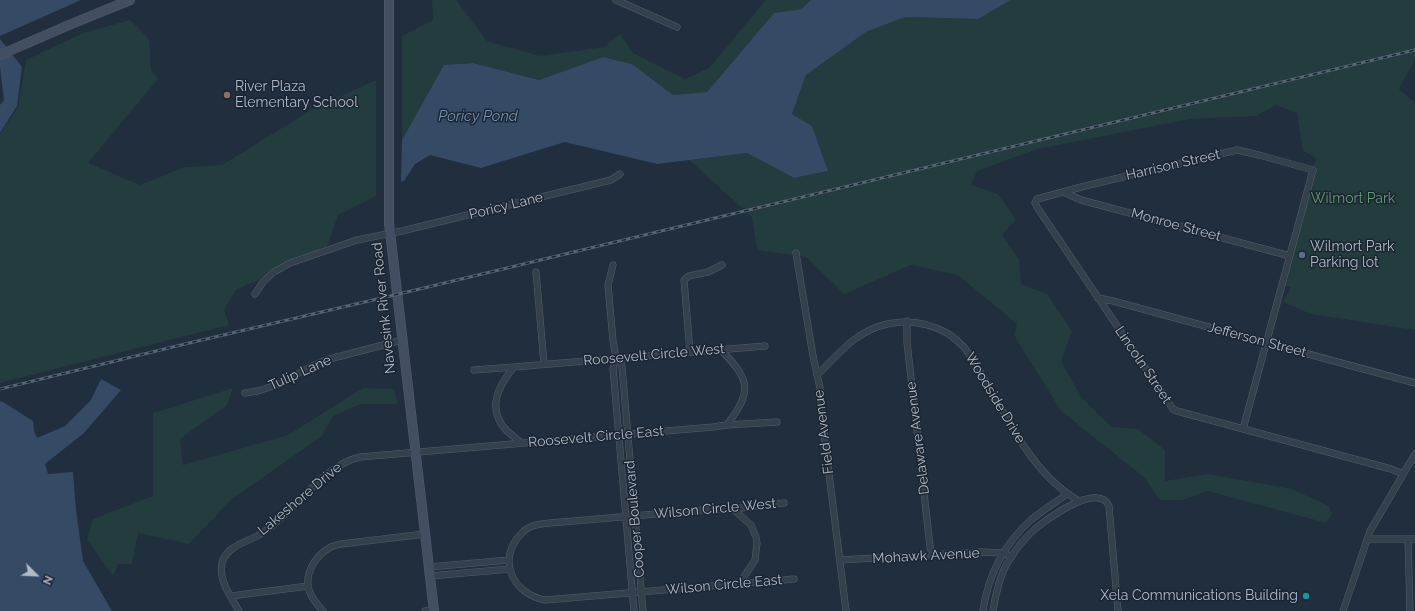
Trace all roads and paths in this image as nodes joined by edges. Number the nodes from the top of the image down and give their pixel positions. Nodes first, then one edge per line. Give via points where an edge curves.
1 (130, 0) edge
2 (389, 0) edge
3 (616, 0) edge
4 (677, 27) dead end
5 (0, 56) edge
6 (620, 174) dead end
7 (1063, 192) junction
8 (1035, 201) joint
9 (390, 233) junction
10 (796, 253) dead end
11 (1290, 256) junction
12 (722, 264) dead end
13 (613, 266) dead end
14 (536, 272) dead end
15 (255, 294) dead end
16 (1098, 298) junction
17 (907, 321) junction
18 (402, 340) junction
19 (1266, 342) junction
20 (764, 346) dead end
21 (721, 350) junction
22 (690, 352) junction
23 (616, 358) junction
24 (544, 364) junction
25 (514, 367) junction
26 (474, 370) dead end
27 (817, 375) junction
28 (1415, 383) edge
29 (245, 393) dead end
30 (776, 422) dead end
31 (727, 425) junction
32 (1243, 429) junction
33 (628, 434) junction
34 (619, 435) junction
35 (522, 443) junction
36 (415, 452) junction
37 (1415, 454) edge
38 (1403, 474) junction
39 (1067, 494) junction
40 (1079, 501) junction
41 (784, 503) dead end
42 (733, 509) junction
43 (626, 516) junction
44 (634, 516) junction
45 (424, 534) junction
46 (1368, 539) junction
47 (1412, 539) edge
48 (1004, 553) junction
49 (931, 555) junction
50 (1011, 557) junction
51 (509, 560) junction
52 (840, 560) junction
53 (510, 569) junction
54 (429, 571) junction
55 (794, 579) dead end
56 (740, 583) junction
57 (308, 586) junction
58 (641, 592) junction
59 (632, 593) junction
60 (231, 596) junction
61 (239, 611) edge
62 (323, 611) edge
63 (430, 611) edge
64 (634, 611) edge
65 (643, 611) edge
66 (846, 611) edge
67 (984, 611) edge
68 (993, 611) edge
69 (1118, 611) edge
70 (1343, 611) edge
71 (1410, 611) edge

1 - 5 main road
2 - 9 main road, Navesink River Road
3 - 4 street
6 - 9 street, Poricy Lane via 611,180
7 - 8 street, Harrison Street
7 - 11 street, Monroe Street via 1081,200
7 - 11 street, Harrison Street via 1237,150 1313,170
8 - 16 street, Lincoln Street
9 - 15 street, Poricy Lane via 357,240 290,263 274,272
9 - 18 main road, Navesink River Road
10 - 27 street, Field Avenue
11 - 19 street
12 - 22 street via 684,280
13 - 23 street, Cooper Boulevard via 608,284
14 - 24 street
16 - 19 street, Jefferson Street
16 - 32 street, Lincoln Street via 1173,409
17 - 27 street, Woodside Drive via 885,324 865,332
17 - 39 street, Woodside Drive via 938,328 964,347 1033,458 1053,483
17 - 49 street, Delaware Avenue via 907,342
18 - 29 street, Tulip Lane via 326,360 279,384
18 - 36 main road, Navesink River Road
19 - 28 street, Jefferson Street
19 - 32 street
20 - 21 street, Roosevelt Circle West
21 - 22 street, Roosevelt Circle West
21 - 31 street via 740,371 744,387 739,409
22 - 23 street, Roosevelt Circle West
23 - 24 street, Roosevelt Circle West
23 - 33 street, Cooper Boulevard via 622,365
23 - 34 street, Cooper Boulevard via 613,368
24 - 25 street, Roosevelt Circle West
25 - 26 street
25 - 35 street via 499,390 496,408 503,425
27 - 52 street, Field Avenue
30 - 31 street, Roosevelt Circle East
31 - 33 street, Roosevelt Circle East
32 - 38 street, Lincoln Street
33 - 34 street, Roosevelt Circle East
33 - 44 street, Cooper Boulevard
34 - 35 street, Roosevelt Circle East
34 - 43 street, Cooper Boulevard
35 - 36 street, Roosevelt Circle East
36 - 45 main road, Navesink River Road
36 - 60 street, Lakeshore Drive via 356,458 344,462 330,472 272,526 239,544 227,554 222,564 222,577
37 - 38 street
38 - 46 street via 1374,521
39 - 40 street, Woodside Drive
39 - 48 street via 1032,519
40 - 50 street via 1046,520
40 - 69 street via 1101,498 1108,503
41 - 42 street, Wilson Circle West
42 - 44 street, Wilson Circle West
42 - 56 street via 751,525 757,543 755,560
43 - 44 street, Wilson Circle West
43 - 51 street, Wilson Circle West via 536,525 522,533 514,543
43 - 59 street, Cooper Boulevard
44 - 58 street, Cooper Boulevard
45 - 54 main road, Navesink River Road
45 - 57 street via 329,547 318,556 312,566
46 - 47 street
46 - 70 street
47 - 71 street
48 - 49 street, Mohawk Avenue
48 - 50 street, Mohawk Avenue
48 - 67 street via 992,575
49 - 52 street, Mohawk Avenue
50 - 68 street via 999,586
51 - 53 street, Wilson Circle East
51 - 54 street
52 - 66 street, Field Avenue
53 - 54 street
53 - 59 street, Wilson Circle East via 520,589 539,598 558,599
54 - 63 main road, Navesink River Road
55 - 56 street, Wilson Circle East
56 - 58 street, Wilson Circle East
57 - 60 street
57 - 62 street via 314,602
58 - 59 street, Wilson Circle East
58 - 65 street, Cooper Boulevard
59 - 64 street, Cooper Boulevard
60 - 61 street, Lakeshore Drive

